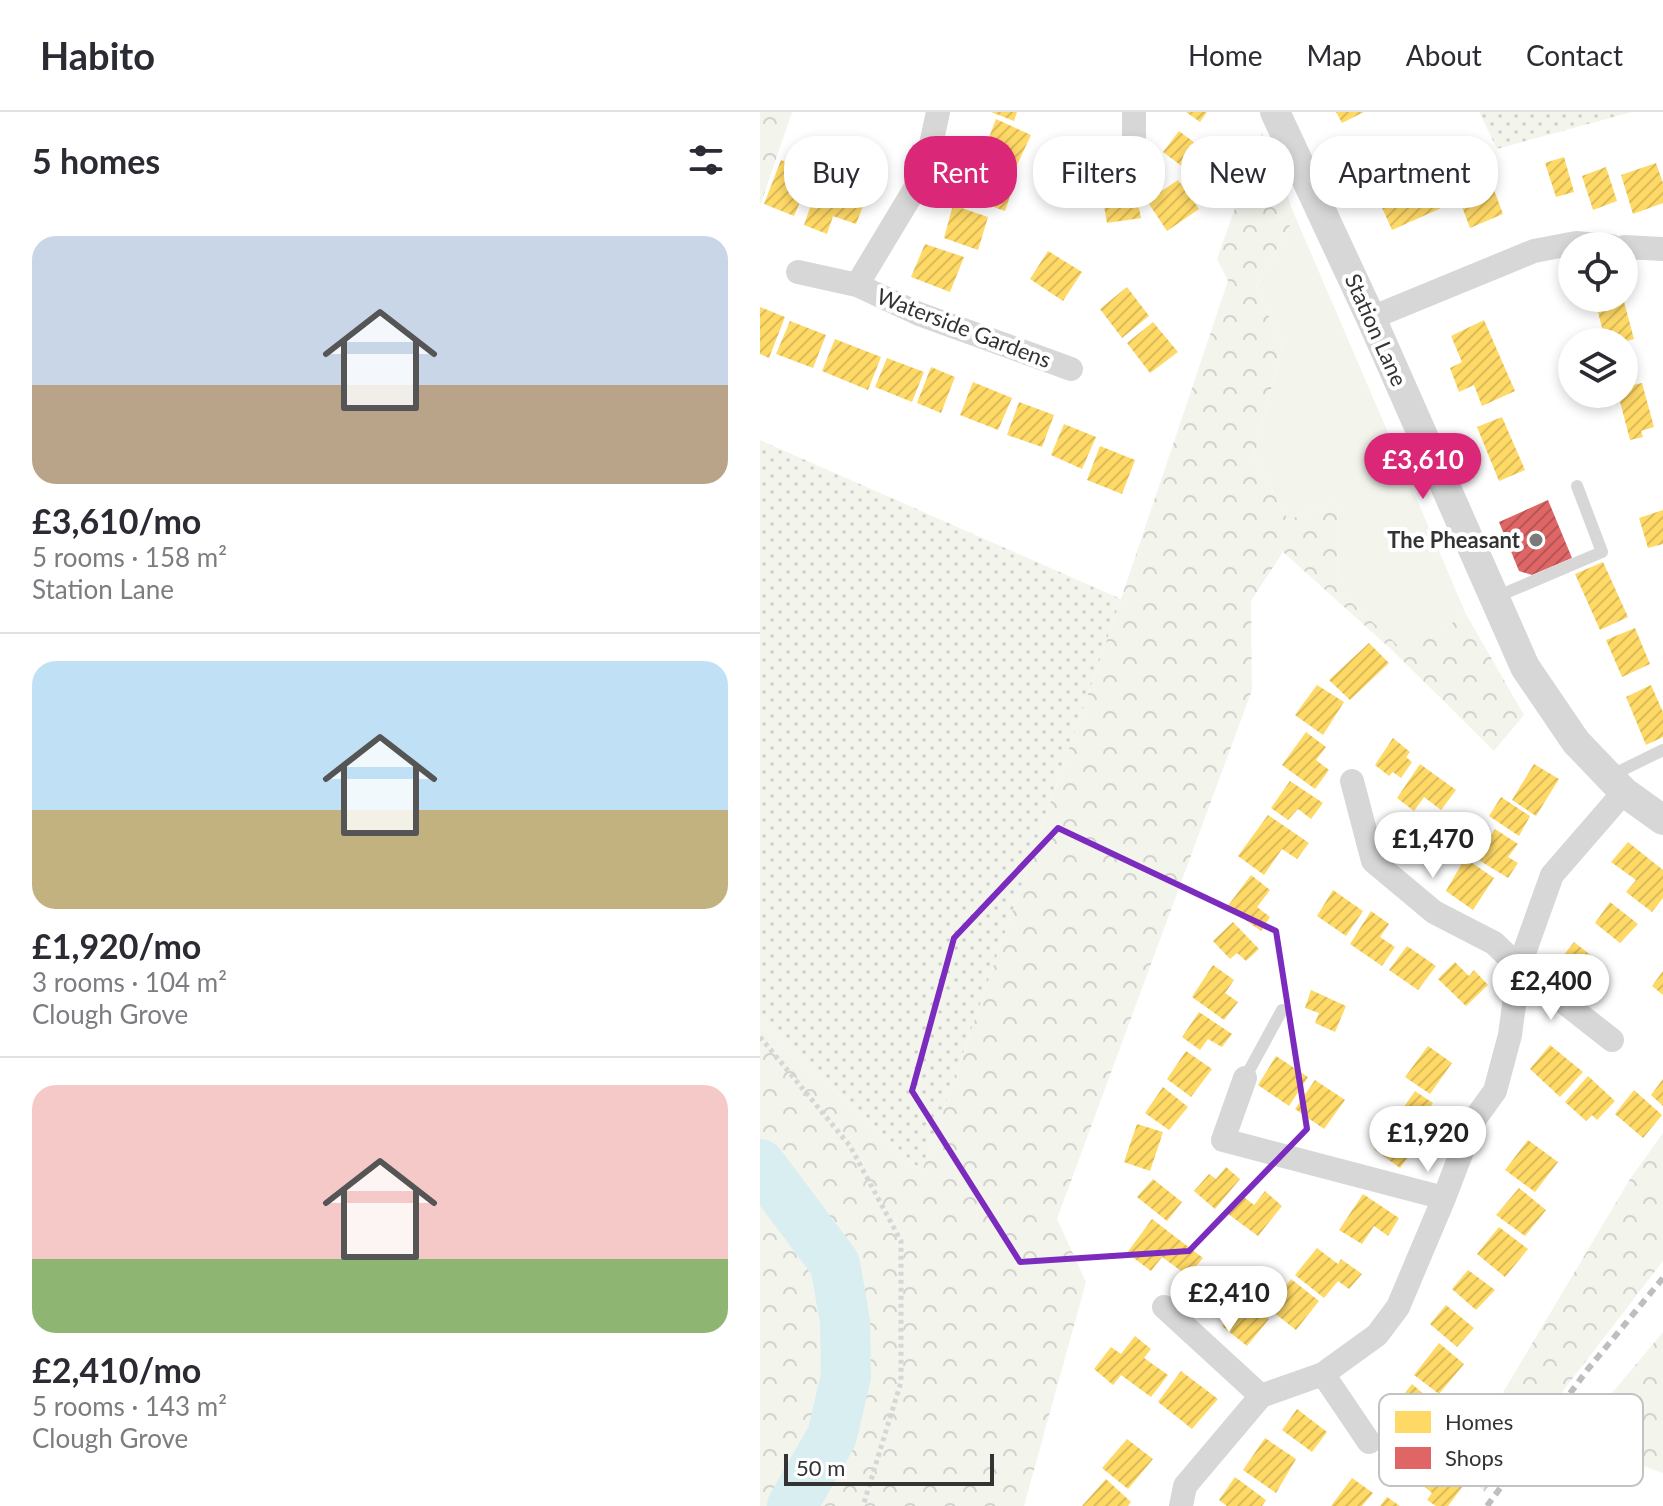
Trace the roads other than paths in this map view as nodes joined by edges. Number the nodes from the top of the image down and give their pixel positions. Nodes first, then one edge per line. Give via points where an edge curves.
1 (938, 112) edge
2 (1134, 112) edge
3 (1275, 112) edge
4 (1134, 136) edge
5 (1558, 246) edge
6 (1638, 250) edge
7 (1661, 256) edge
8 (798, 272) dead end
9 (857, 285) junction
10 (1371, 318) junction
11 (1071, 369) dead end
12 (1577, 486) dead end
13 (1496, 597) junction
14 (1663, 750) edge
15 (1352, 781) dead end
16 (1617, 784) junction
17 (1663, 820) edge
18 (1519, 967) junction
19 (1282, 1010) dead end
20 (1612, 1040) dead end
21 (1245, 1078) joint
22 (1444, 1198) junction
23 (1164, 1307) dead end
24 (1323, 1374) junction
25 (1261, 1396) junction
26 (1369, 1442) dead end
27 (1181, 1506) edge

1 - 9 street, Waterside Gardens via 925,172
2 - 4 street
3 - 10 street, Station Lane
5 - 10 street via 1534,251
6 - 7 street
8 - 9 street, Waterside Gardens
9 - 11 street, Waterside Gardens via 919,314
10 - 13 street, Station Lane
12 - 13 lane via 1602,552
13 - 16 street, Station Lane via 1525,667 1576,742
14 - 16 lane
15 - 18 street via 1373,861 1434,912 1494,943
16 - 17 street, Station Lane
16 - 18 street via 1552,875
18 - 20 street
18 - 22 street via 1510,1035 1495,1091 1474,1120
19 - 21 lane
21 - 22 street via 1223,1140
22 - 24 street via 1398,1307 1377,1335
23 - 25 street
24 - 25 street
24 - 26 street
25 - 27 street via 1185,1486

